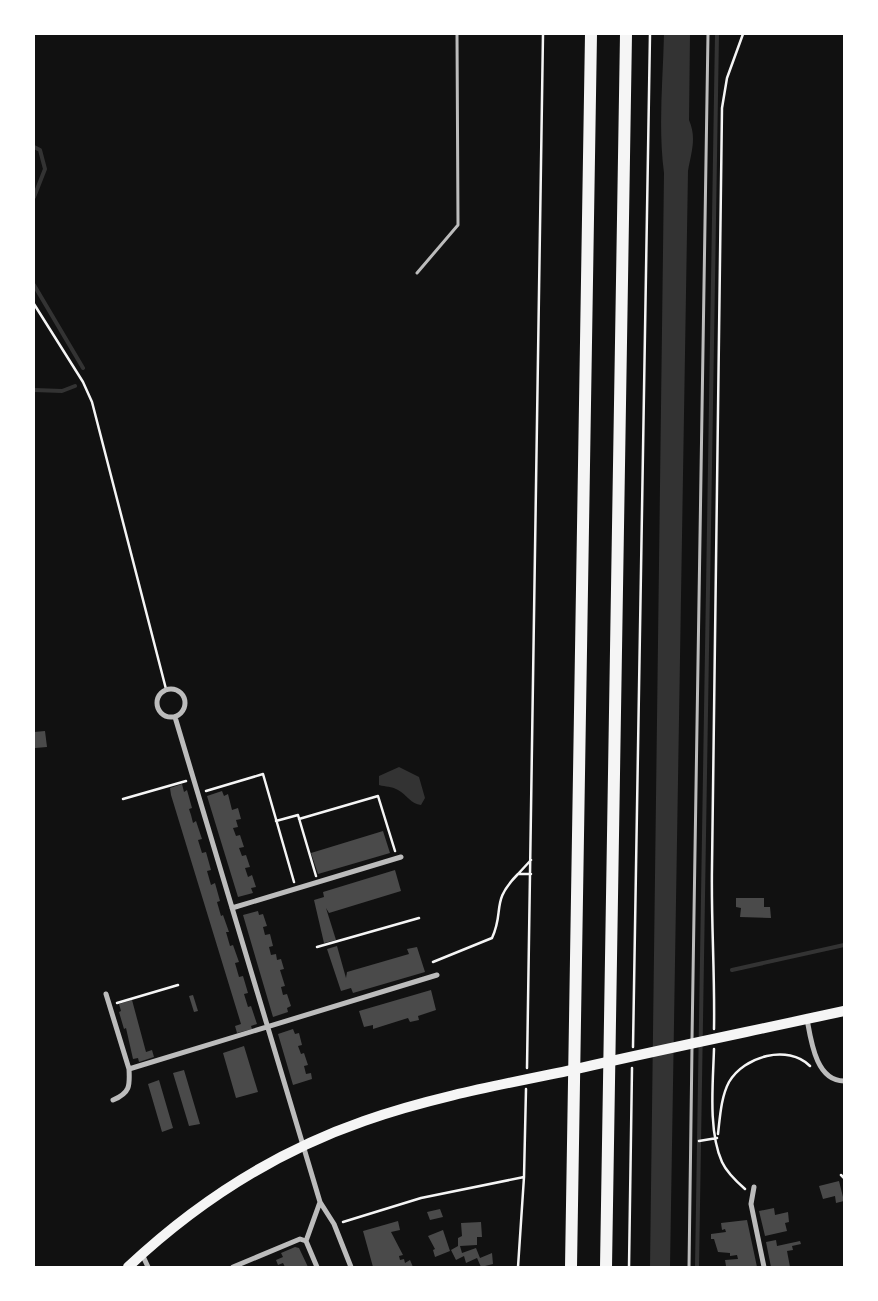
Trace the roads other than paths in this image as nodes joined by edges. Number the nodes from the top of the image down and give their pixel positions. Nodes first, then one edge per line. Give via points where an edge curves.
1 (457, 34) edge
2 (591, 34) edge
3 (626, 34) edge
4 (708, 34) edge
5 (417, 273) dead end
6 (175, 717) junction
7 (399, 857) road end
8 (232, 908) junction
9 (437, 974) dead end
10 (106, 994) dead end
11 (844, 1011) edge
12 (807, 1019) junction
13 (266, 1026) junction
14 (129, 1069) junction
15 (844, 1081) edge
16 (113, 1100) dead end
17 (754, 1187) dead end
18 (320, 1202) junction
19 (306, 1241) junction
20 (142, 1254) junction
21 (128, 1267) edge
22 (148, 1267) edge
23 (233, 1267) edge
24 (317, 1267) edge
25 (351, 1267) edge
26 (571, 1267) edge
27 (606, 1267) edge
28 (689, 1267) edge
29 (764, 1267) edge

1 - 5 lane via 458,225
2 - 26 highway
3 - 27 highway
4 - 28 lane
6 - 6 street via 165,716 158,709 159,695 166,689 176,689 185,699 183,712
6 - 8 street
7 - 8 street
8 - 13 street
9 - 13 street
10 - 14 street
11 - 12 main road
12 - 15 street via 814,1052 824,1072 831,1078
12 - 20 main road via 502,1085 400,1110 329,1134 243,1177 202,1205
13 - 14 street
13 - 18 street
14 - 16 street via 128,1091
17 - 29 street via 752,1204
18 - 19 street
18 - 25 street via 334,1224
19 - 23 street via 300,1239
19 - 24 street
20 - 21 main road
20 - 22 street

